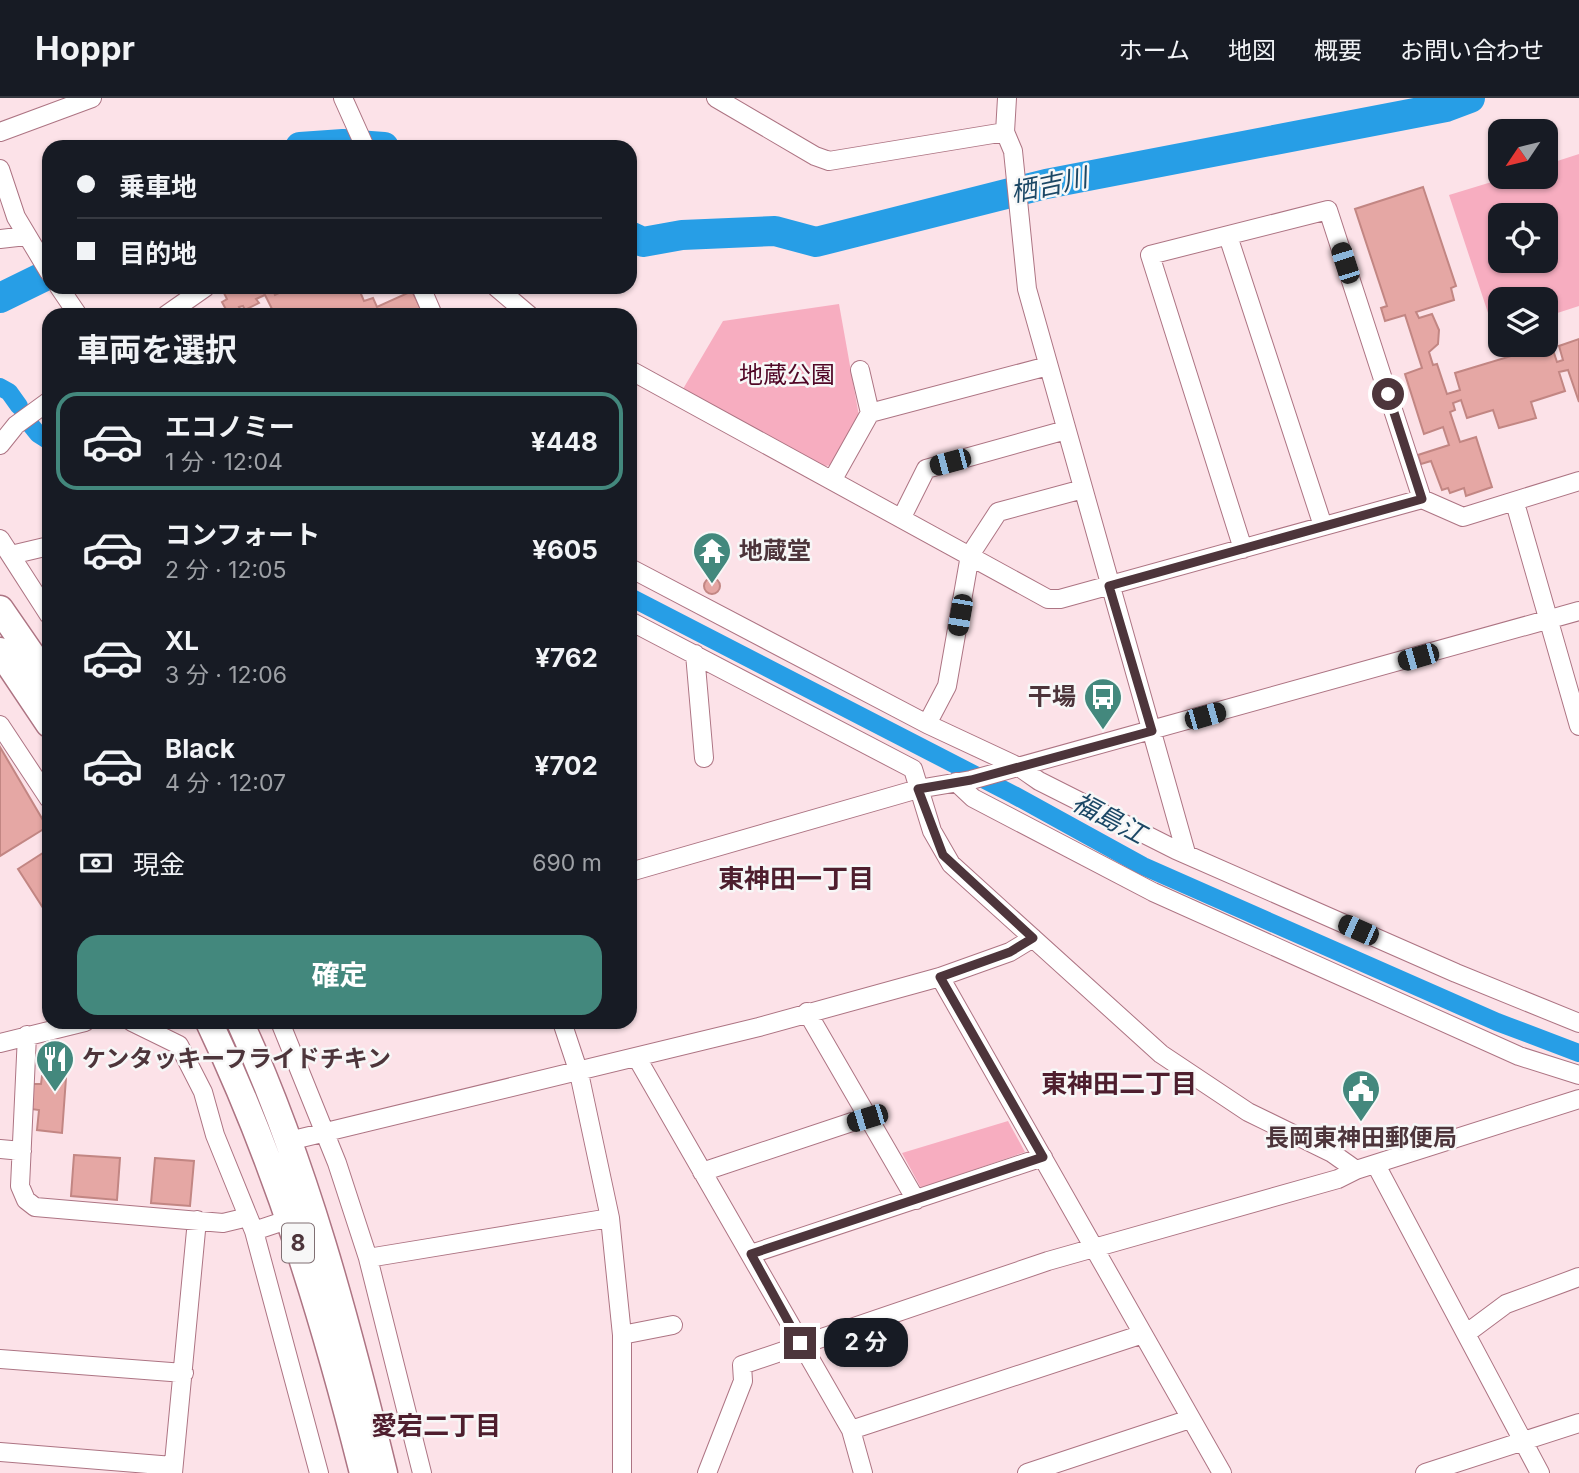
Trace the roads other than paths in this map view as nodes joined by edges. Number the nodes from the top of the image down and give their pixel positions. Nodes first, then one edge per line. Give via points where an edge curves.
1 (92, 98) edge
2 (343, 98) edge
3 (716, 98) edge
4 (1007, 98) edge
5 (0, 132) edge
6 (1005, 132) junction
7 (362, 140) edge
8 (0, 169) edge
9 (1228, 236) junction
10 (0, 239) edge
11 (29, 241) junction
12 (42, 261) edge
13 (196, 294) edge
14 (504, 294) edge
15 (176, 308) edge
16 (521, 308) edge
17 (1048, 366) junction
18 (860, 370) dead end
19 (637, 374) edge
20 (42, 406) edge
21 (870, 413) junction
22 (1066, 430) junction
23 (0, 445) edge
24 (833, 479) junction
25 (1579, 481) edge
26 (1083, 489) junction
27 (1422, 499) junction
28 (1515, 503) junction
29 (902, 517) junction
30 (1323, 526) junction
31 (0, 538) edge
32 (42, 548) edge
33 (1243, 549) junction
34 (11, 555) junction
35 (971, 555) junction
36 (637, 572) edge
37 (1109, 586) junction
38 (42, 604) edge
39 (0, 609) edge
40 (1579, 611) edge
41 (1550, 619) junction
42 (637, 625) edge
43 (0, 651) edge
44 (695, 654) junction
45 (42, 670) edge
46 (42, 714) edge
47 (928, 724) junction
48 (0, 725) edge
49 (1579, 726) edge
50 (1152, 731) junction
51 (704, 758) dead end
52 (1015, 768) junction
53 (964, 781) junction
54 (42, 788) edge
55 (918, 789) junction
56 (1186, 853) junction
57 (637, 870) edge
58 (1033, 938) junction
59 (940, 977) junction
60 (807, 1012) junction
61 (1579, 1023) edge
62 (54, 1029) edge
63 (147, 1029) edge
64 (212, 1029) edge
65 (243, 1029) edge
66 (283, 1029) edge
67 (564, 1029) edge
68 (27, 1035) junction
69 (0, 1043) edge
70 (637, 1058) junction
71 (579, 1073) junction
72 (1579, 1075) edge
73 (1579, 1099) edge
74 (867, 1118) junction
75 (323, 1131) junction
76 (289, 1141) junction
77 (0, 1149) edge
78 (22, 1151) junction
79 (1043, 1157) junction
80 (1376, 1165) junction
81 (1356, 1170) junction
82 (702, 1172) junction
83 (916, 1200) junction
84 (610, 1218) junction
85 (290, 1219) junction
86 (197, 1220) junction
87 (251, 1224) junction
88 (1096, 1247) junction
89 (751, 1254) junction
90 (368, 1258) junction
91 (1579, 1277) edge
92 (673, 1325) dead end
93 (1467, 1333) junction
94 (1143, 1334) junction
95 (622, 1335) junction
96 (800, 1343) junction
97 (0, 1359) edge
98 (184, 1373) junction
99 (1190, 1419) junction
100 (1579, 1423) edge
101 (851, 1430) junction
102 (1524, 1441) junction
103 (0, 1452) edge
104 (173, 1469) edge
105 (319, 1473) edge
106 (363, 1473) edge
107 (384, 1473) edge
108 (422, 1473) edge
109 (622, 1473) edge
110 (707, 1473) edge
111 (863, 1473) edge
112 (1027, 1473) edge
113 (1222, 1473) edge
114 (1425, 1473) edge
115 (1540, 1473) edge

1 - 5 street
2 - 7 street
3 - 6 street via 829,161
4 - 6 street
6 - 17 street via 1013,151 1023,265
8 - 11 street
9 - 27 street via 1328,210
9 - 30 street
9 - 33 street via 1150,255
10 - 11 street
11 - 12 street
13 - 15 street
14 - 16 street
17 - 21 street
17 - 22 street
18 - 21 street
19 - 24 street
20 - 23 street via 16,425
21 - 24 street
22 - 26 street
22 - 29 street via 926,469
24 - 29 street
25 - 28 street
26 - 35 street via 998,512
26 - 37 street
27 - 28 street via 1463,517
27 - 30 street
28 - 41 street
29 - 35 street
30 - 33 street
31 - 34 street
32 - 34 street
33 - 37 street
34 - 38 street
35 - 37 street via 1048,599
35 - 47 street via 947,686
36 - 47 street
37 - 50 street
39 - 45 highway
40 - 41 street
41 - 49 street
41 - 50 street
42 - 44 street
43 - 46 highway
44 - 51 street
44 - 55 street via 913,769
47 - 52 street
48 - 54 street
50 - 52 street
50 - 56 street
52 - 53 street
52 - 56 street
53 - 55 street
53 - 72 street via 973,798 1153,892 1519,1056
55 - 57 street
55 - 58 street via 943,855
56 - 61 street
58 - 59 street via 1010,952
58 - 81 street via 1161,1055 1248,1112 1332,1153
59 - 60 street
59 - 79 street
60 - 70 street
60 - 74 street
62 - 68 street
63 - 87 street via 185,1054
64 - 85 highway, 8 via 263,1142
65 - 76 highway, 8
66 - 75 street
67 - 71 street
68 - 69 street
68 - 78 street
70 - 71 street
70 - 82 street
71 - 75 street
71 - 84 street
73 - 80 street
74 - 82 street
74 - 83 street
75 - 76 street
75 - 90 street
76 - 107 highway, 8 via 319,1226
77 - 78 street
78 - 86 street via 20,1186 35,1207
79 - 83 street
79 - 88 street
80 - 81 street
80 - 93 street
81 - 88 street via 1338,1179
82 - 89 street
83 - 89 street
84 - 90 street
84 - 95 street
85 - 87 street
85 - 106 highway, 8
86 - 87 street
86 - 98 street
87 - 105 street
88 - 94 street
88 - 96 street
89 - 96 street
90 - 108 street
91 - 93 street via 1507,1304
92 - 95 street
93 - 102 street
94 - 99 street
94 - 101 street
95 - 109 street
96 - 101 street
96 - 110 street via 742,1365 743,1381
97 - 98 street
98 - 104 street
99 - 112 street
99 - 113 street
100 - 102 street
101 - 111 street
102 - 114 street
102 - 115 street
103 - 104 street

